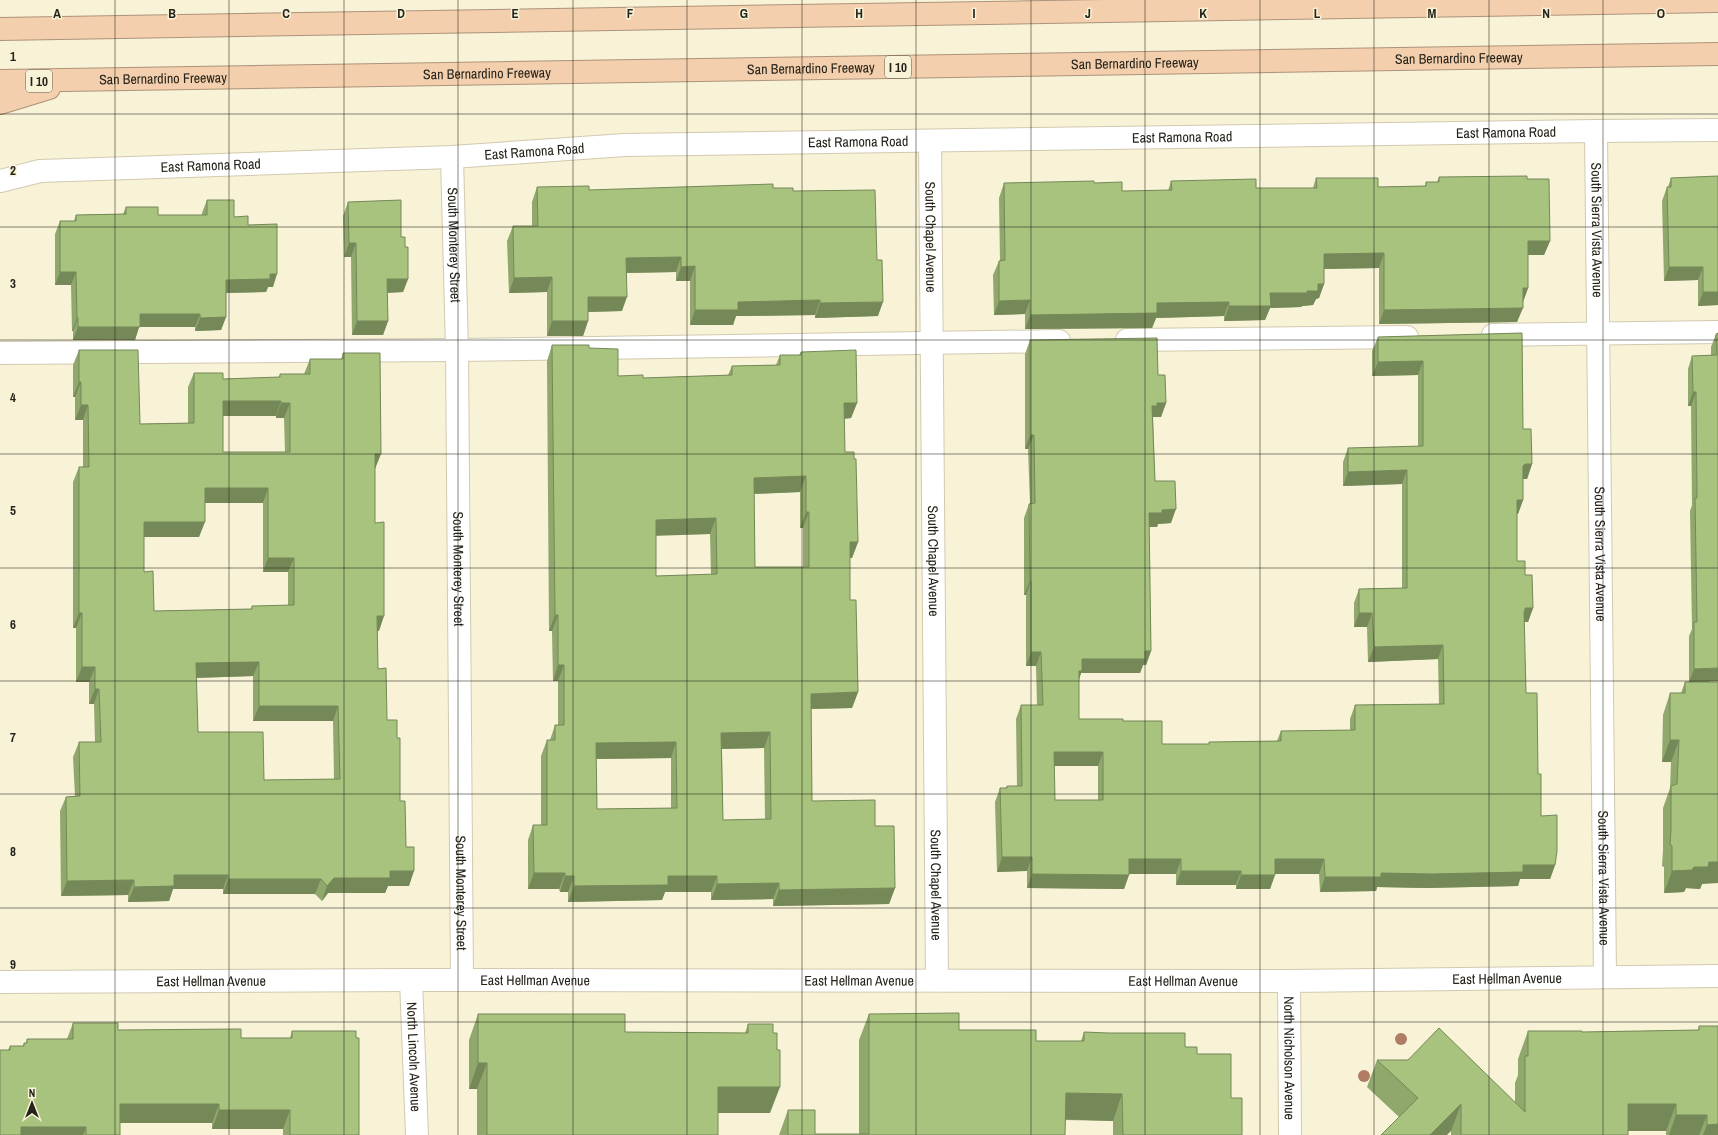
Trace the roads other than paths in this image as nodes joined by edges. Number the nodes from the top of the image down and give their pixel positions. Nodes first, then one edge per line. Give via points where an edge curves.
1 (1718, 1) edge
2 (0, 29) edge
3 (1718, 54) edge
4 (77, 80) junction
5 (0, 81) edge
6 (0, 102) edge
7 (1718, 130) edge
8 (1596, 131) junction
9 (930, 141) junction
10 (452, 157) junction
11 (0, 181) edge
12 (1718, 332) edge
13 (1598, 334) junction
14 (1424, 336) edge
15 (1471, 336) edge
16 (1107, 340) edge
17 (1075, 341) edge
18 (932, 343) junction
19 (456, 350) junction
20 (0, 353) edge
21 (1605, 976) junction
22 (1718, 976) edge
23 (411, 980) junction
24 (462, 980) junction
25 (937, 980) junction
26 (1290, 981) junction
27 (0, 982) edge
28 (417, 1135) edge
29 (1290, 1135) edge

1 - 2 highway
3 - 4 highway, San Bernardino Freeway / I 10
4 - 5 highway, San Bernardino Freeway / I 10
4 - 6 highway
7 - 8 street, East Ramona Road
8 - 9 street, East Ramona Road
8 - 13 street, South Sierra Vista Avenue
9 - 10 street, East Ramona Road via 625,145
9 - 18 street, South Chapel Avenue
10 - 11 street, East Ramona Road via 40,171
10 - 19 street, South Monterey Street
12 - 13 street
13 - 15 street
13 - 21 street, South Sierra Vista Avenue
14 - 16 street
17 - 18 street
18 - 19 street
18 - 25 street, South Chapel Avenue
19 - 20 street
19 - 24 street, South Monterey Street
21 - 22 street, East Hellman Avenue
21 - 26 street, East Hellman Avenue
23 - 24 street, East Hellman Avenue
23 - 27 street, East Hellman Avenue
23 - 28 street, North Lincoln Avenue
24 - 25 street, East Hellman Avenue
25 - 26 street, East Hellman Avenue
26 - 29 street, North Nicholson Avenue

